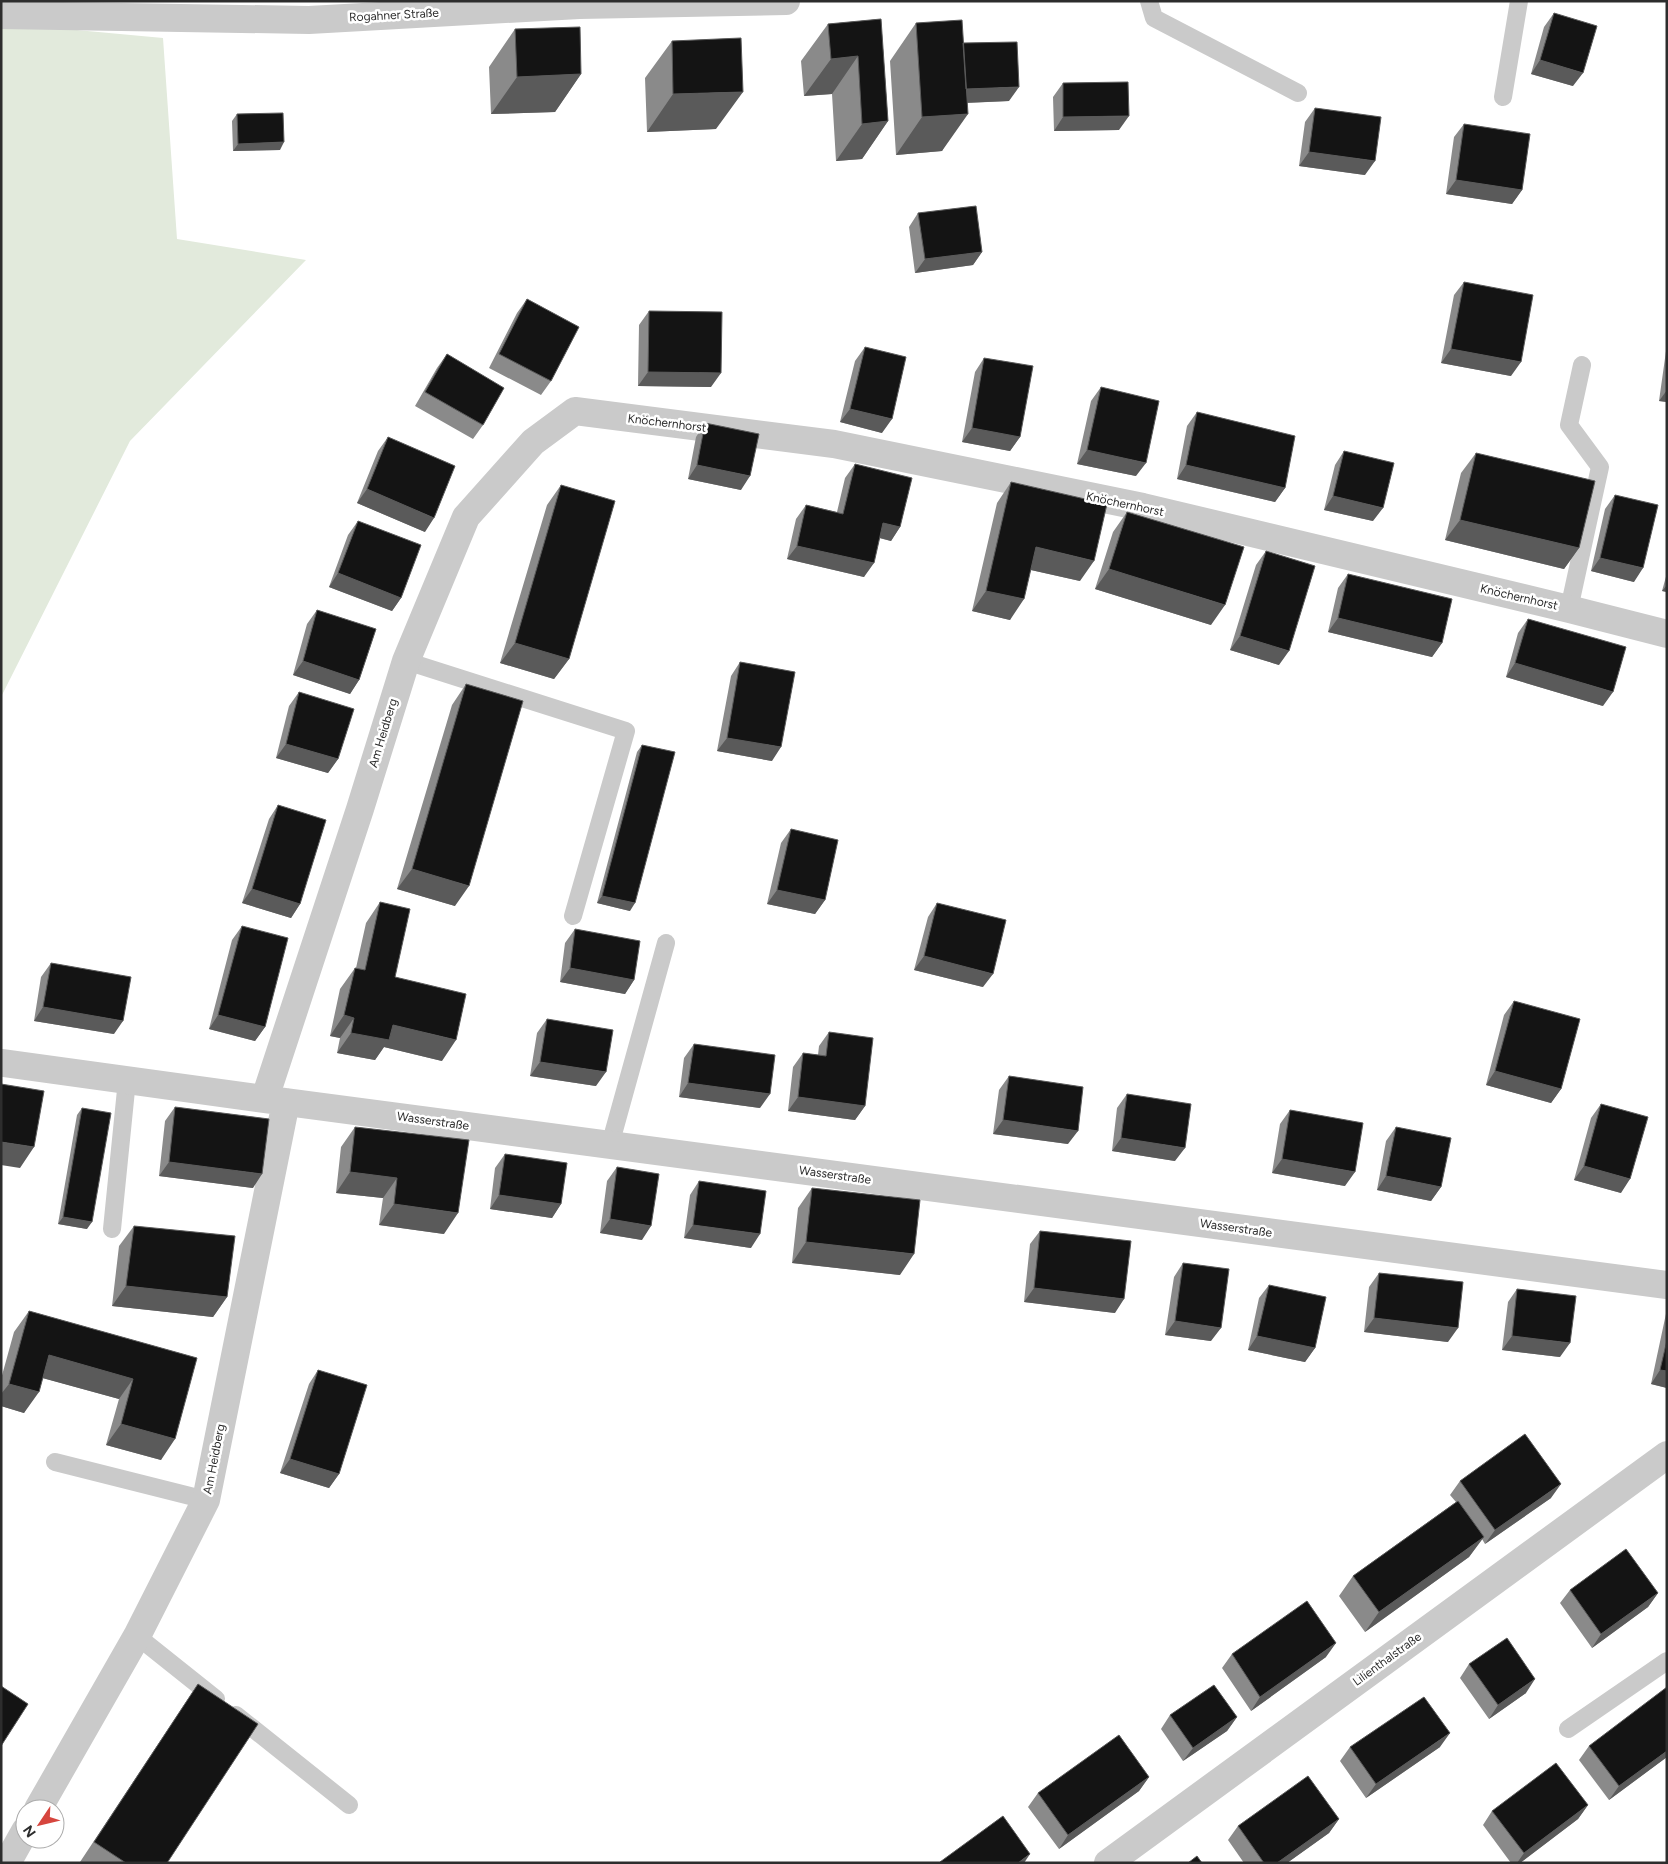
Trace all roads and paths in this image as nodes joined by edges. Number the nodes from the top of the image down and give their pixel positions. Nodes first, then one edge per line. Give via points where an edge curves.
1 (786, 1) edge
2 (1149, 1) edge
3 (1519, 1) edge
4 (1, 15) edge
5 (1298, 93) dead end
6 (1503, 97) dead end
7 (1582, 365) dead end
8 (575, 411) joint
9 (1569, 608) junction
10 (1667, 634) edge
11 (406, 661) junction
12 (573, 916) dead end
13 (666, 943) dead end
14 (3, 1063) dead end
15 (128, 1080) junction
16 (276, 1100) junction
17 (610, 1145) junction
18 (112, 1229) dead end
19 (1667, 1285) edge
20 (1667, 1455) edge
21 (56, 1462) dead end
22 (206, 1500) junction
23 (137, 1636) junction
24 (1667, 1661) edge
25 (1568, 1729) dead end
26 (44, 1799) edge
27 (349, 1805) dead end
28 (15, 1849) edge
29 (7, 1863) edge
30 (1108, 1863) edge

1 - 4 street, Rogahner Straße via 579,5 309,20
2 - 5 lane via 1154,18
3 - 6 lane
7 - 9 lane via 1568,425 1600,467
8 - 9 street, Knöchernhorst via 843,446 1143,507
8 - 11 street, Am Heidberg via 533,442 466,516
9 - 10 street, Knöchernhorst
11 - 12 lane via 626,731
11 - 16 street, Am Heidberg
13 - 17 lane
14 - 15 street, Wasserstraße
15 - 16 street, Wasserstraße
15 - 18 lane
16 - 17 street, Wasserstraße
16 - 22 street, Am Heidberg
17 - 19 street, Wasserstraße
20 - 30 street, Lilienthalstraße
21 - 22 lane
22 - 23 street, Am Heidberg
23 - 26 street, Am Heidberg
23 - 27 lane
24 - 25 lane
28 - 29 street

